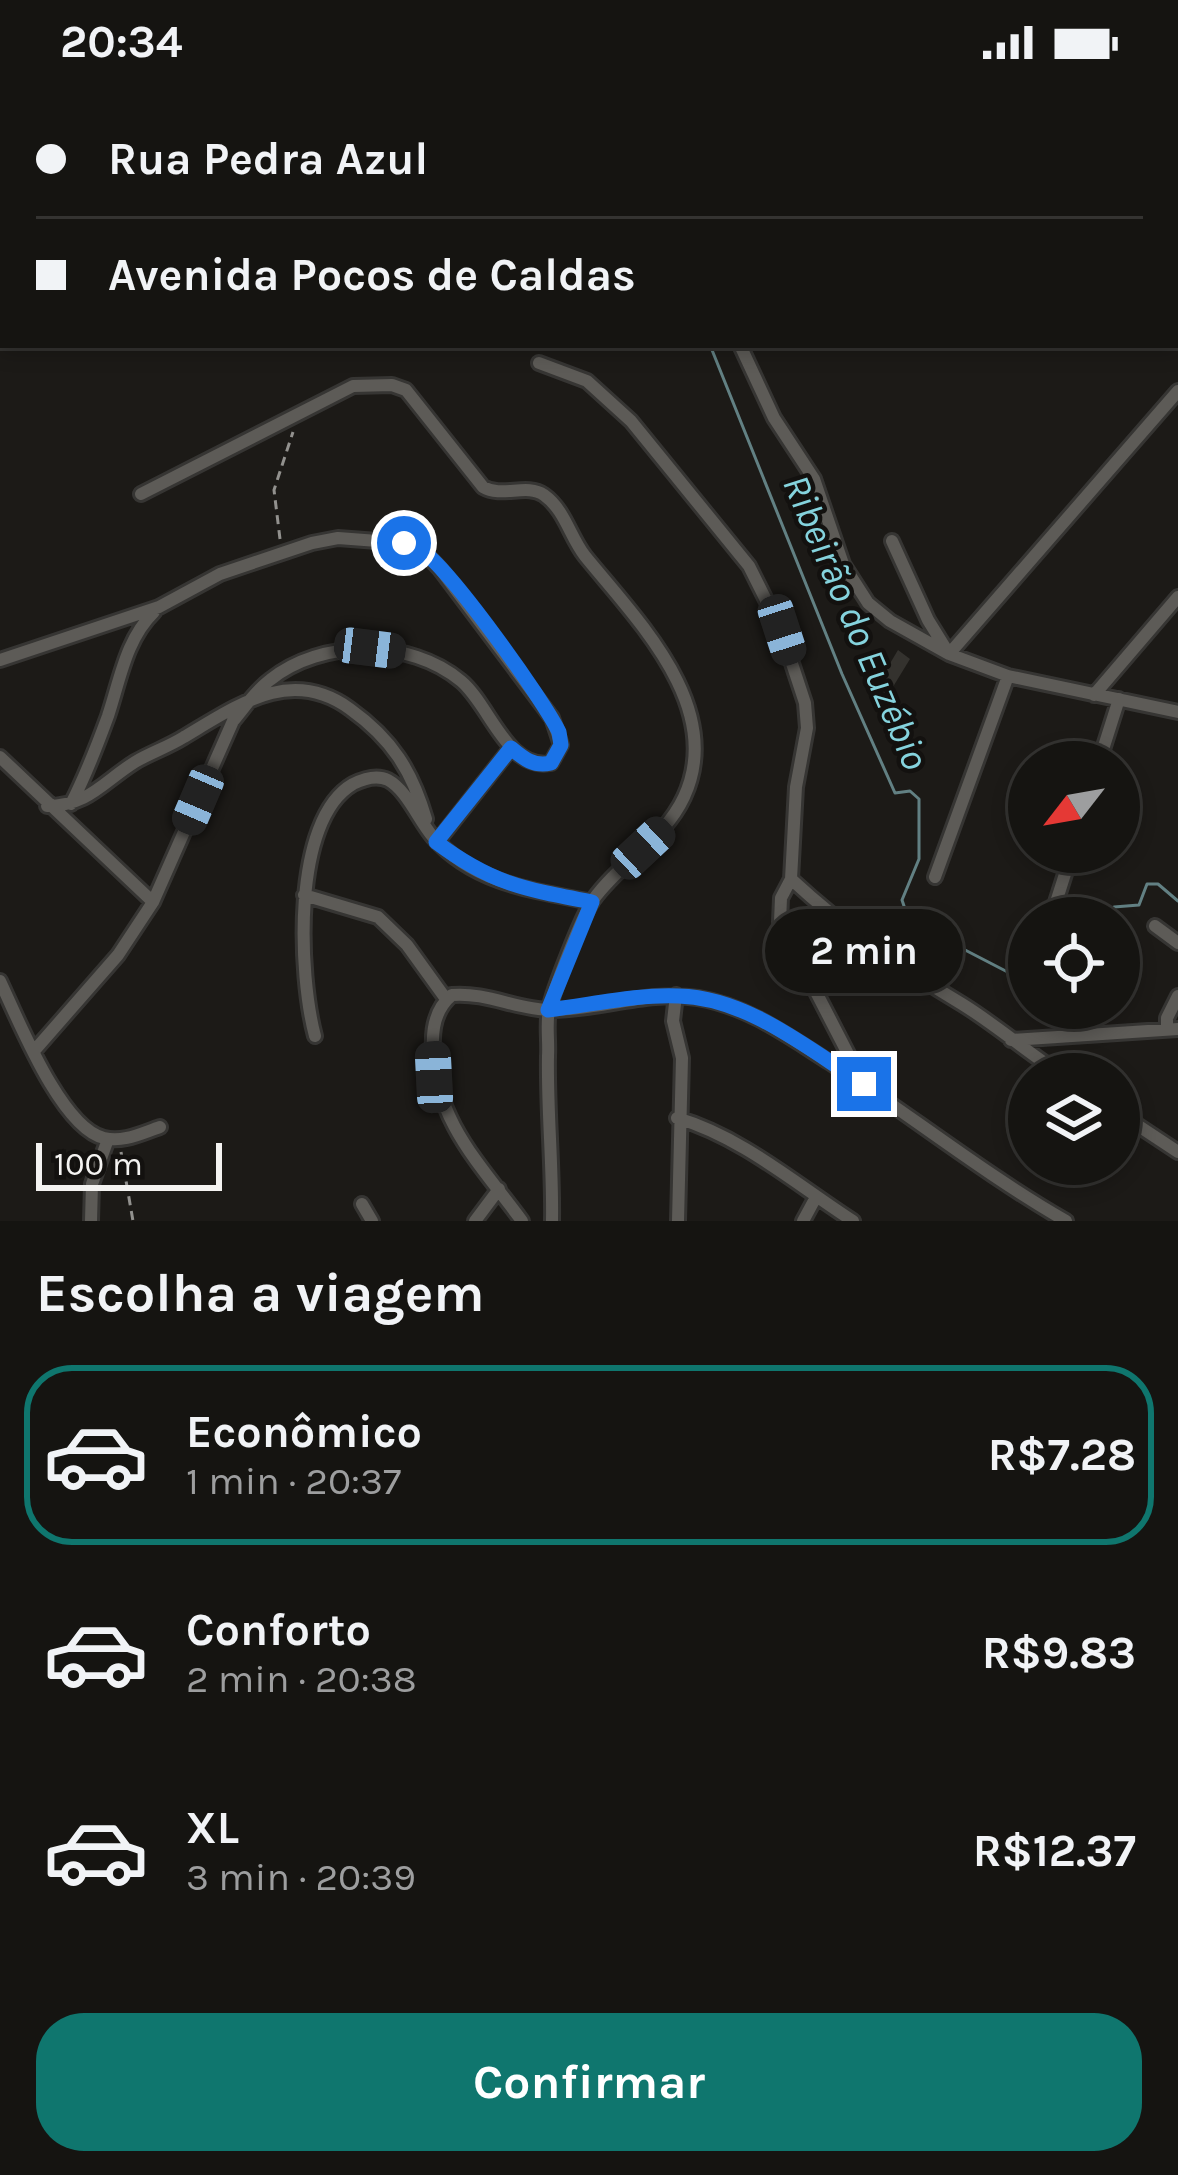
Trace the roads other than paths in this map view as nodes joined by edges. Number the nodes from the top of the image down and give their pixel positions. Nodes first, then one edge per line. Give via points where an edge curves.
1 (741, 348) edge
2 (539, 364) dead end
3 (1178, 391) edge
4 (141, 494) dead end
5 (892, 541) dead end
6 (1178, 597) edge
7 (159, 607) junction
8 (949, 654) junction
9 (0, 660) edge
10 (1008, 676) junction
11 (1094, 695) junction
12 (251, 698) junction
13 (1119, 699) junction
14 (1178, 712) edge
15 (1106, 741) edge
16 (511, 748) junction
17 (4, 764) edge
18 (71, 804) junction
19 (47, 806) junction
20 (433, 837) junction
21 (935, 877) dead end
22 (791, 879) junction
23 (304, 896) junction
24 (153, 902) junction
25 (592, 902) junction
26 (1155, 926) dead end
27 (1178, 943) edge
28 (0, 981) edge
29 (676, 995) junction
30 (1178, 996) edge
31 (446, 999) junction
32 (548, 1010) junction
33 (1172, 1030) edge
34 (315, 1036) dead end
35 (1010, 1040) junction
36 (34, 1051) junction
37 (1029, 1053) edge
38 (864, 1084) junction
39 (677, 1118) junction
40 (160, 1127) dead end
41 (1140, 1127) edge
42 (114, 1140) junction
43 (1178, 1152) edge
44 (499, 1190) junction
45 (816, 1197) junction
46 (362, 1204) dead end
47 (91, 1221) edge
48 (372, 1221) edge
49 (475, 1221) edge
50 (522, 1221) edge
51 (552, 1221) edge
52 (678, 1221) edge
53 (802, 1221) edge
54 (853, 1221) edge
55 (1066, 1221) edge

1 - 8 street via 814,479 843,564 868,603
2 - 22 street via 587,381 631,421 749,566 782,630 807,728
3 - 8 street
4 - 25 street via 353,386 378,384 416,399 483,487 544,495 673,674 693,735 685,795
5 - 8 street
6 - 11 street
7 - 9 street
7 - 16 street via 220,574 338,538 381,538 423,551 552,718 561,745 551,763 538,765
7 - 18 street via 128,653
8 - 10 street
10 - 11 street
10 - 21 street
11 - 13 street
12 - 16 street via 302,663 347,650 396,651 457,677
12 - 18 street
12 - 20 street via 313,690 370,723 414,778
12 - 24 street via 222,741
13 - 14 street
13 - 15 street
16 - 20 street
17 - 19 street
18 - 19 street
19 - 24 street
20 - 23 street via 393,783 359,781 333,800
20 - 25 street via 506,885
22 - 35 street via 889,961
22 - 38 street via 781,922
23 - 31 street via 378,917
23 - 34 street via 304,993
24 - 36 street
25 - 32 street
26 - 27 street
28 - 36 street
29 - 32 street
29 - 38 street via 750,1015
29 - 39 street
30 - 33 street via 1167,1018
31 - 32 street via 474,995
31 - 44 street via 432,1033 438,1097
32 - 51 street
33 - 35 street
35 - 37 street
36 - 42 street via 76,1118
38 - 55 street
39 - 45 street via 732,1142
39 - 52 street
40 - 42 street
41 - 43 street
42 - 47 street via 92,1184
44 - 49 street
44 - 50 street
45 - 53 street
45 - 54 street
46 - 48 street

